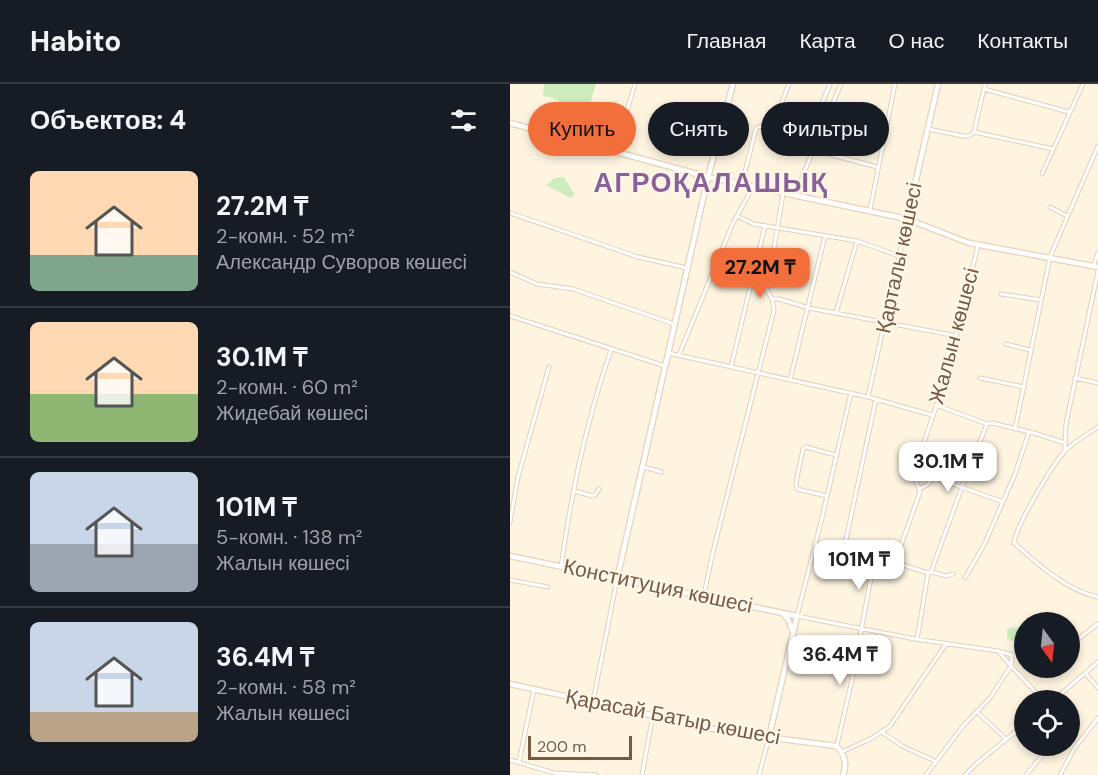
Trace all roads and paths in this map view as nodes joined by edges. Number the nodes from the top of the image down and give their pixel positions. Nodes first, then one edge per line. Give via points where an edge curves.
1 (635, 84) edge
2 (734, 84) edge
3 (789, 84) edge
4 (830, 84) edge
5 (841, 84) edge
6 (895, 84) edge
7 (938, 84) edge
8 (985, 84) edge
9 (1083, 84) edge
10 (984, 89) junction
11 (630, 102) edge
12 (782, 102) edge
13 (823, 102) edge
14 (833, 102) edge
15 (889, 111) edge
16 (1070, 112) junction
17 (510, 123) edge
18 (761, 125) edge
19 (528, 128) edge
20 (928, 129) junction
21 (974, 132) junction
22 (1098, 146) edge
23 (1053, 149) junction
24 (633, 156) edge
25 (811, 156) edge
26 (837, 156) edge
27 (879, 156) edge
28 (877, 166) junction
29 (1042, 174) dead end
30 (708, 177) junction
31 (741, 185) junction
32 (753, 187) junction
33 (783, 193) junction
34 (797, 195) junction
35 (1050, 207) dead end
36 (870, 210) junction
37 (510, 213) edge
38 (737, 216) junction
39 (1067, 216) junction
40 (907, 219) junction
41 (765, 226) junction
42 (778, 228) junction
43 (825, 236) junction
44 (857, 241) junction
45 (978, 245) junction
46 (1098, 253) edge
47 (899, 256) junction
48 (1050, 257) junction
49 (687, 268) junction
50 (1096, 268) edge
51 (510, 272) edge
52 (1001, 294) dead end
53 (770, 298) junction
54 (1041, 300) junction
55 (809, 308) junction
56 (836, 313) junction
57 (510, 316) edge
58 (885, 323) junction
59 (674, 324) junction
60 (957, 336) junction
61 (1006, 344) dead end
62 (611, 350) junction
63 (1030, 350) junction
64 (668, 353) junction
65 (679, 355) junction
66 (665, 366) junction
67 (549, 367) dead end
68 (731, 367) junction
69 (759, 372) junction
70 (980, 378) dead end
71 (1076, 378) junction
72 (790, 380) junction
73 (1098, 383) edge
74 (1024, 387) junction
75 (851, 393) junction
76 (868, 397) junction
77 (876, 399) junction
78 (936, 405) junction
79 (932, 416) junction
80 (987, 424) junction
81 (1098, 427) edge
82 (1015, 429) junction
83 (1029, 432) junction
84 (1065, 443) junction
85 (1065, 451) junction
86 (836, 455) junction
87 (643, 467) junction
88 (662, 472) dead end
89 (962, 487) junction
90 (599, 489) dead end
91 (919, 489) junction
92 (574, 491) junction
93 (827, 496) junction
94 (1003, 502) junction
95 (510, 522) edge
96 (814, 544) junction
97 (844, 549) junction
98 (510, 556) edge
99 (875, 556) junction
100 (895, 562) junction
101 (561, 567) junction
102 (930, 573) junction
103 (953, 574) dead end
104 (965, 578) dead end
105 (617, 579) junction
106 (510, 580) edge
107 (548, 587) dead end
108 (704, 595) junction
109 (1098, 597) edge
110 (781, 612) junction
111 (797, 616) junction
112 (1098, 624) edge
113 (862, 630) junction
114 (793, 633) junction
115 (1080, 638) edge
116 (915, 639) junction
117 (946, 643) junction
118 (998, 651) junction
119 (1098, 662) edge
120 (1011, 666) junction
121 (1086, 673) junction
122 (510, 684) edge
123 (1098, 688) edge
124 (534, 689) junction
125 (1034, 690) edge
126 (1066, 690) edge
127 (593, 702) junction
128 (977, 712) junction
129 (653, 715) junction
130 (1098, 718) edge
131 (882, 732) junction
132 (1014, 733) edge
133 (769, 737) junction
134 (1006, 740) junction
135 (836, 746) junction
136 (842, 752) junction
137 (1042, 756) edge
138 (510, 760) edge
139 (519, 762) junction
140 (936, 762) junction
141 (596, 775) edge
142 (642, 775) edge
143 (759, 775) edge
144 (843, 775) edge
145 (926, 775) edge
146 (965, 775) edge
147 (1026, 775) edge
148 (1060, 775) edge

1 - 11 street
2 - 30 street
3 - 12 street
4 - 13 street
5 - 14 street
6 - 15 street
7 - 20 street, Қарталы көшесі
8 - 10 street
9 - 16 street
10 - 16 street
10 - 21 street
16 - 23 street
17 - 19 street
18 - 31 street via 754,130
20 - 21 street via 963,136
20 - 40 street, Қарталы көшесі
21 - 23 street
22 - 39 street
23 - 29 street
24 - 30 street
25 - 34 street
26 - 28 street
27 - 28 street
28 - 36 street
30 - 31 street
30 - 49 street
31 - 32 street
32 - 33 street
32 - 38 street
33 - 34 street
33 - 42 street
34 - 36 street
35 - 39 street
36 - 40 street
37 - 49 street via 638,257
38 - 41 street
38 - 65 street
39 - 48 street
40 - 45 street
40 - 47 street, Қарталы көшесі
41 - 42 street
41 - 68 street
42 - 43 street
42 - 53 street via 767,290
43 - 44 street
43 - 55 street
44 - 47 street
44 - 56 street
45 - 48 street
45 - 60 street, Жалын көшесі
46 - 50 street
47 - 58 street, Қарталы көшесі
48 - 50 street
48 - 54 street
49 - 59 street
50 - 71 street
51 - 59 street via 537,284 573,289
52 - 54 street
53 - 55 street
53 - 69 street via 774,310
54 - 63 street
55 - 56 street
55 - 72 street
56 - 58 street
57 - 62 street
58 - 60 street
58 - 76 street, Қарталы көшесі
59 - 64 street
60 - 78 street, Жалын көшесі
61 - 63 street
62 - 66 street
62 - 92 street
63 - 74 street
64 - 65 street
64 - 66 street
65 - 68 street
66 - 87 street
67 - 95 street via 518,477
68 - 69 street
69 - 72 street
69 - 108 street
70 - 74 street
71 - 73 street
71 - 84 street
72 - 75 street
74 - 82 street
75 - 76 street
75 - 86 street
76 - 77 street
77 - 79 street
77 - 97 street
78 - 79 street, Жалын көшесі
78 - 80 street
79 - 91 street, Жалын көшесі via 913,474
80 - 82 street
80 - 89 street
81 - 85 street
82 - 83 street
83 - 84 street
83 - 94 street
84 - 85 street
85 - 109 street via 1019,527 1014,543 1052,575
86 - 93 street
86 - 93 street via 806,447 798,470 797,489
87 - 88 street
87 - 105 street
89 - 91 street via 933,478
89 - 94 street
89 - 102 street
90 - 92 street via 592,496
91 - 100 street, Жалын көшесі
92 - 101 street
93 - 96 street
94 - 104 street
96 - 97 street
96 - 111 street
97 - 99 street
98 - 101 street, Конституция көшесі
99 - 100 street
99 - 113 street
100 - 102 street
101 - 105 street, Конституция көшесі
102 - 103 street
102 - 116 street
105 - 108 street, Конституция көшесі
105 - 127 street
106 - 107 street
108 - 110 street, Конституция көшесі
110 - 111 street, Конституция көшесі
110 - 114 street
111 - 113 street, Конституция көшесі
111 - 114 street
112 - 115 street
113 - 116 street, Конституция көшесі
113 - 135 street
114 - 133 street
116 - 117 street, Конституция көшесі
117 - 118 street, Конституция көшесі
117 - 131 street
118 - 120 street
118 - 120 street via 1012,655
119 - 121 street
120 - 125 street
120 - 128 street
121 - 123 street
121 - 126 street
122 - 124 street, Қарасай Батыр көшесі
124 - 127 street, Қарасай Батыр көшесі
124 - 139 street
127 - 129 street, Қарасай Батыр көшесі
128 - 134 street
128 - 140 street
129 - 133 street, Қарасай Батыр көшесі
129 - 142 street
130 - 148 street
131 - 136 street
131 - 140 street
132 - 134 street
133 - 135 street, Қарасай Батыр көшесі
133 - 143 street
134 - 146 street
135 - 136 street
136 - 144 street
137 - 147 street
138 - 139 street
139 - 141 street via 554,773
140 - 145 street

